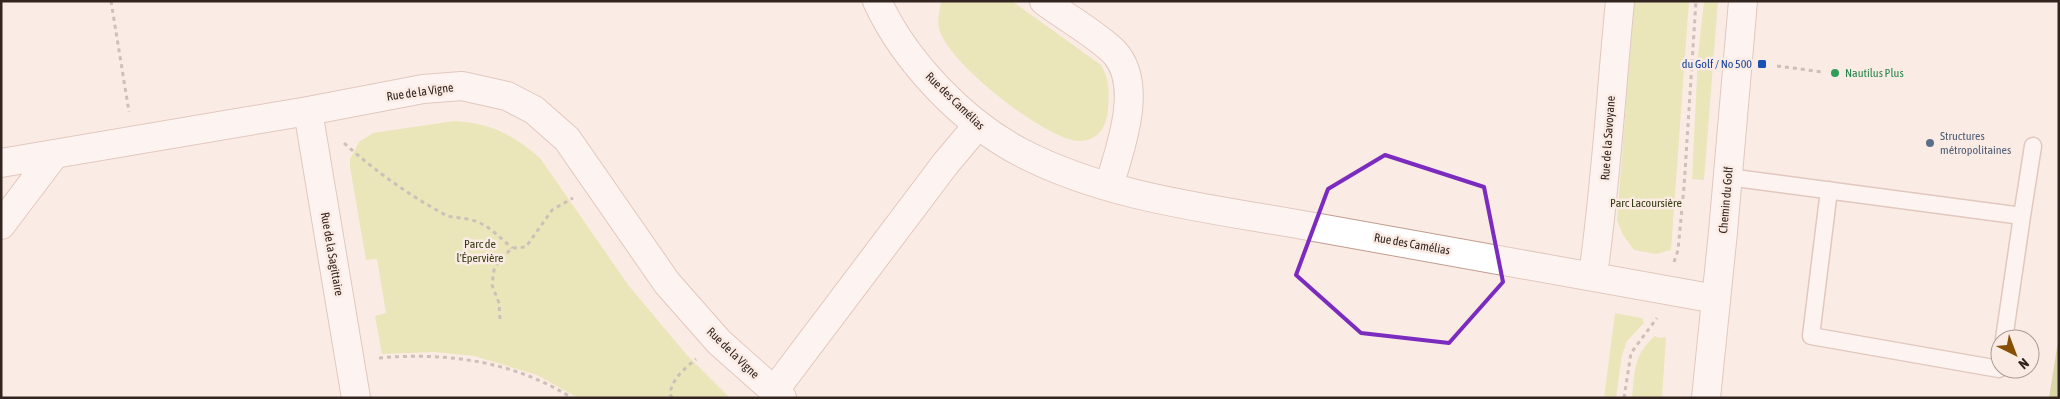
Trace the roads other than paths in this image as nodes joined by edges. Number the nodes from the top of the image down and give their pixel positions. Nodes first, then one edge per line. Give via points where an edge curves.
1 (1044, 1) edge
2 (1620, 1) edge
3 (1743, 1) edge
4 (884, 4) edge
5 (308, 111) junction
6 (978, 125) junction
7 (2033, 146) dead end
8 (54, 155) junction
9 (1, 163) edge
10 (1728, 177) junction
11 (1108, 186) junction
12 (1829, 190) junction
13 (2022, 216) junction
14 (1, 225) edge
15 (1593, 275) junction
16 (1716, 299) junction
17 (2005, 329) edge
18 (1990, 367) edge
19 (778, 394) edge
20 (1710, 397) edge
21 (356, 398) edge

1 - 11 street via 1106,46 1122,63 1129,88 1128,105
2 - 15 street, Rue de la Savoyane
3 - 10 street, Chemin du Golf
4 - 6 street, Rue des Camélias via 896,34 920,66
5 - 8 street, Rue de la Vigne
5 - 19 street, Rue de la Vigne via 454,86 500,94 534,110 567,139 667,283 719,342
5 - 21 street, Rue de la Sagittaire
6 - 11 street, Rue des Camélias via 1044,164
6 - 19 street, Rue de la Vigne via 946,163
7 - 13 lane
8 - 9 street, Rue de la Vigne
8 - 14 street
10 - 12 lane
10 - 16 street, Chemin du Golf
11 - 15 street, Rue des Camélias via 1163,200
12 - 13 lane
12 - 18 lane via 1811,336
13 - 17 lane
15 - 16 street, Rue des Camélias
16 - 20 street, Chemin du Golf

